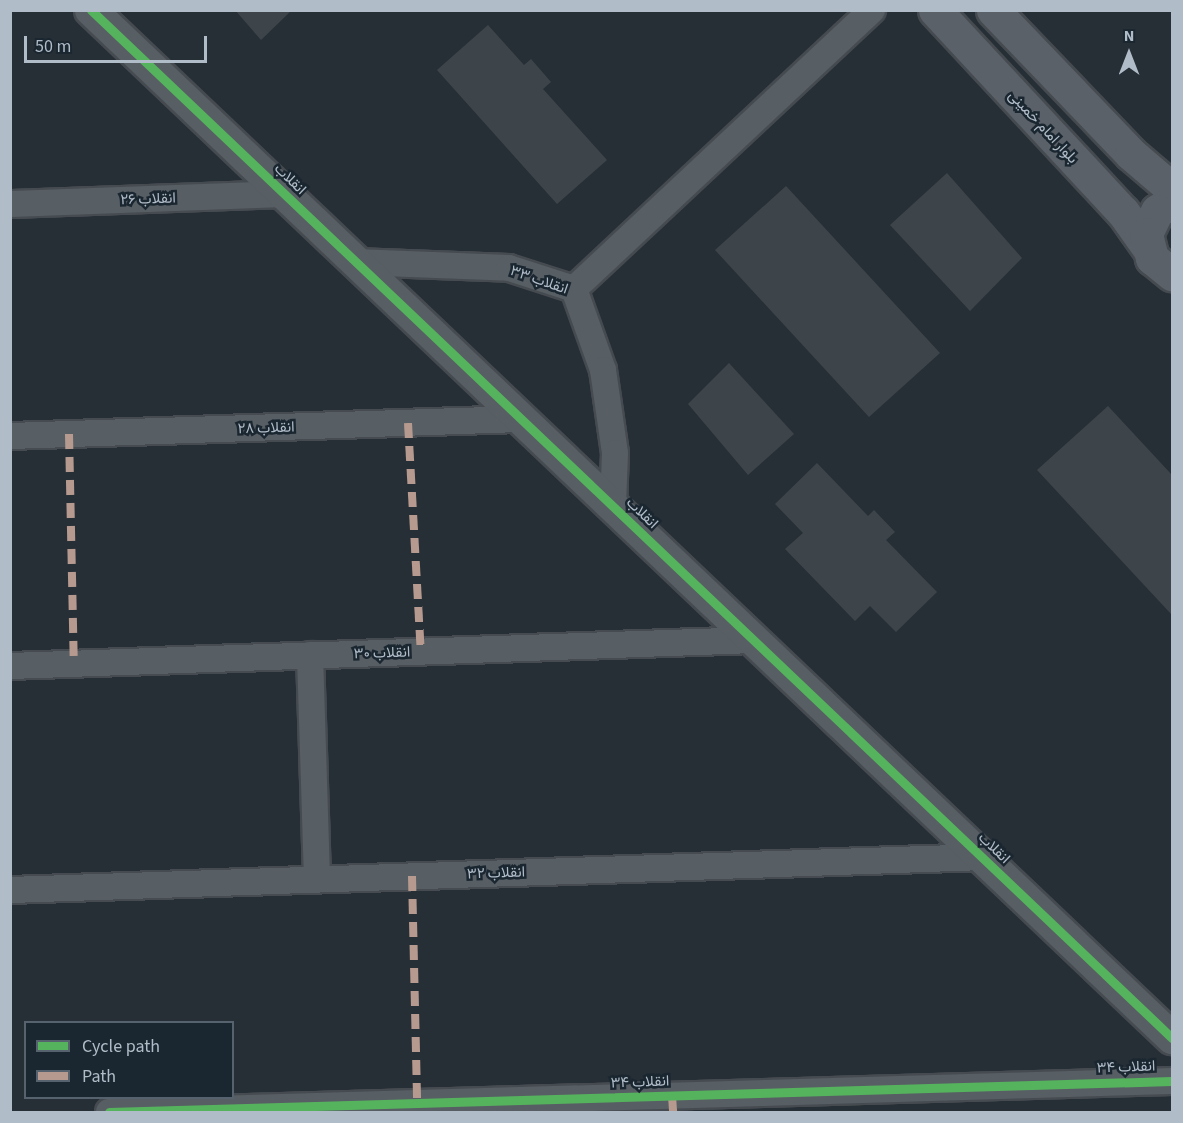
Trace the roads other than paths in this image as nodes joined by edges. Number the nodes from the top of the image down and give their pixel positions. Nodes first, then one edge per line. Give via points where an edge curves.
1 (91, 10) edge
2 (872, 10) edge
3 (934, 10) edge
4 (993, 10) edge
5 (1173, 189) edge
6 (285, 194) junction
7 (1173, 202) edge
8 (10, 204) edge
9 (1147, 246) junction
10 (356, 262) junction
11 (1172, 275) edge
12 (574, 290) junction
13 (521, 419) junction
14 (10, 436) edge
15 (613, 506) junction
16 (754, 640) junction
17 (310, 656) junction
18 (10, 666) edge
19 (982, 857) junction
20 (317, 879) junction
21 (10, 890) edge
22 (1173, 1038) edge
23 (1173, 1081) edge
24 (109, 1113) edge

1 - 6 street, انقلاب
2 - 12 street
3 - 9 main road, بلوار امام خمینی via 1123,213
4 - 5 main road via 1131,154
6 - 8 street, انقلاب ۲۶
6 - 10 street, انقلاب
7 - 9 main road via 1150,222
9 - 11 main road, بلوار امام خمینی
10 - 12 street, انقلاب ۳۳ via 509,268
10 - 13 street, انقلاب
12 - 15 street, انقلاب ۳۳ via 603,370 615,453
13 - 14 street, انقلاب ۲۸
13 - 15 street, انقلاب
15 - 16 street, انقلاب
16 - 17 street, انقلاب ۳۰
16 - 19 street, انقلاب
17 - 18 street, انقلاب ۳۰
17 - 20 street
19 - 20 street, انقلاب ۳۲
19 - 22 street, انقلاب
20 - 21 street, انقلاب ۳۲
23 - 24 street, انقلاب ۳۴

